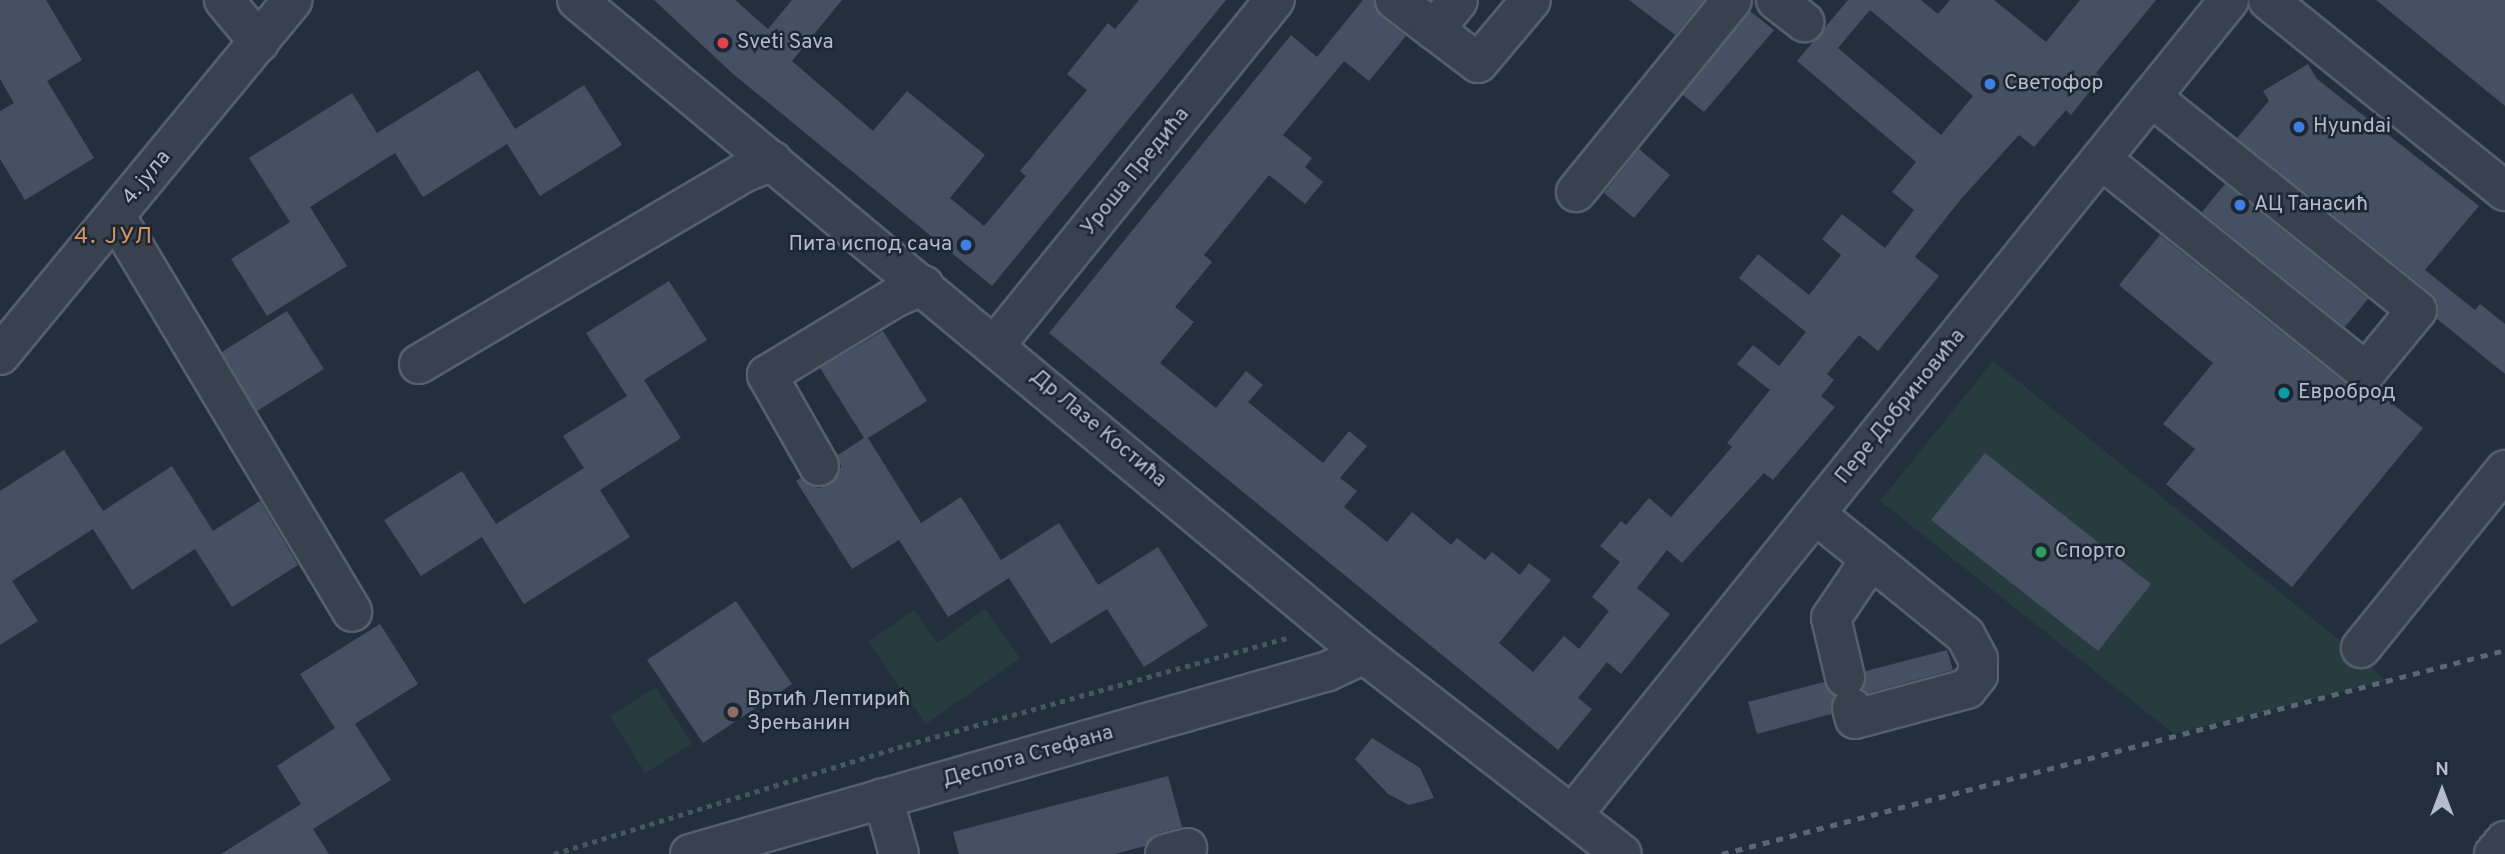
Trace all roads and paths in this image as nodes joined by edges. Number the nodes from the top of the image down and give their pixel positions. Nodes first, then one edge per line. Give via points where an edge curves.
1 (224, 0) edge
2 (293, 0) edge
3 (577, 0) edge
4 (1275, 0) edge
5 (1395, 0) edge
6 (1458, 0) edge
7 (1531, 0) edge
8 (1732, 0) edge
9 (2229, 0) edge
10 (2268, 0) edge
11 (1434, 30) junction
12 (259, 42) junction
13 (2151, 97) junction
14 (2101, 159) junction
15 (773, 161) junction
16 (2505, 191) edge
17 (1576, 192) dead end
18 (116, 217) junction
19 (924, 285) junction
20 (996, 344) junction
21 (3, 345) edge
22 (419, 364) dead end
23 (819, 466) dead end
24 (2505, 470) edge
25 (1815, 514) junction
26 (1871, 559) junction
27 (352, 612) dead end
28 (1289, 637) dead end
29 (2361, 648) dead end
30 (1364, 654) junction
31 (883, 798) junction
32 (1573, 814) junction
33 (2505, 841) edge
34 (554, 854) edge
35 (690, 854) edge
36 (899, 854) edge
37 (1622, 854) edge
38 (2494, 854) edge

1 - 12 street
2 - 12 street, 4. јула
3 - 15 street, Др Лазе Костића
4 - 20 street, Уроша Предића
5 - 11 street
6 - 11 street
7 - 11 street via 1478,63
8 - 17 street
9 - 13 street, Пере Добриновића
10 - 16 street
12 - 18 street, 4. јула
13 - 14 street, Пере Добриновића
13 - 14 street via 2417,310 2366,372
14 - 25 street, Пере Добриновића
15 - 19 street, Др Лазе Костића
15 - 22 street via 743,173
18 - 21 street, 4. јула
18 - 27 street
19 - 20 street, Др Лазе Костића
19 - 23 street via 896,297 767,375
20 - 30 street, Др Лазе Костића
24 - 29 street
25 - 26 street
25 - 32 street, Пере Добриновића
26 - 26 street via 1965,635 1978,659 1978,675 1967,690 1855,719 1831,618
28 - 34 path via 892,749
30 - 31 street, Деспота Стефана via 1328,671
30 - 32 street, Др Лазе Костића
31 - 35 street, Деспота Стефана
31 - 36 street
32 - 37 street, Др Лазе Костића
33 - 38 street

